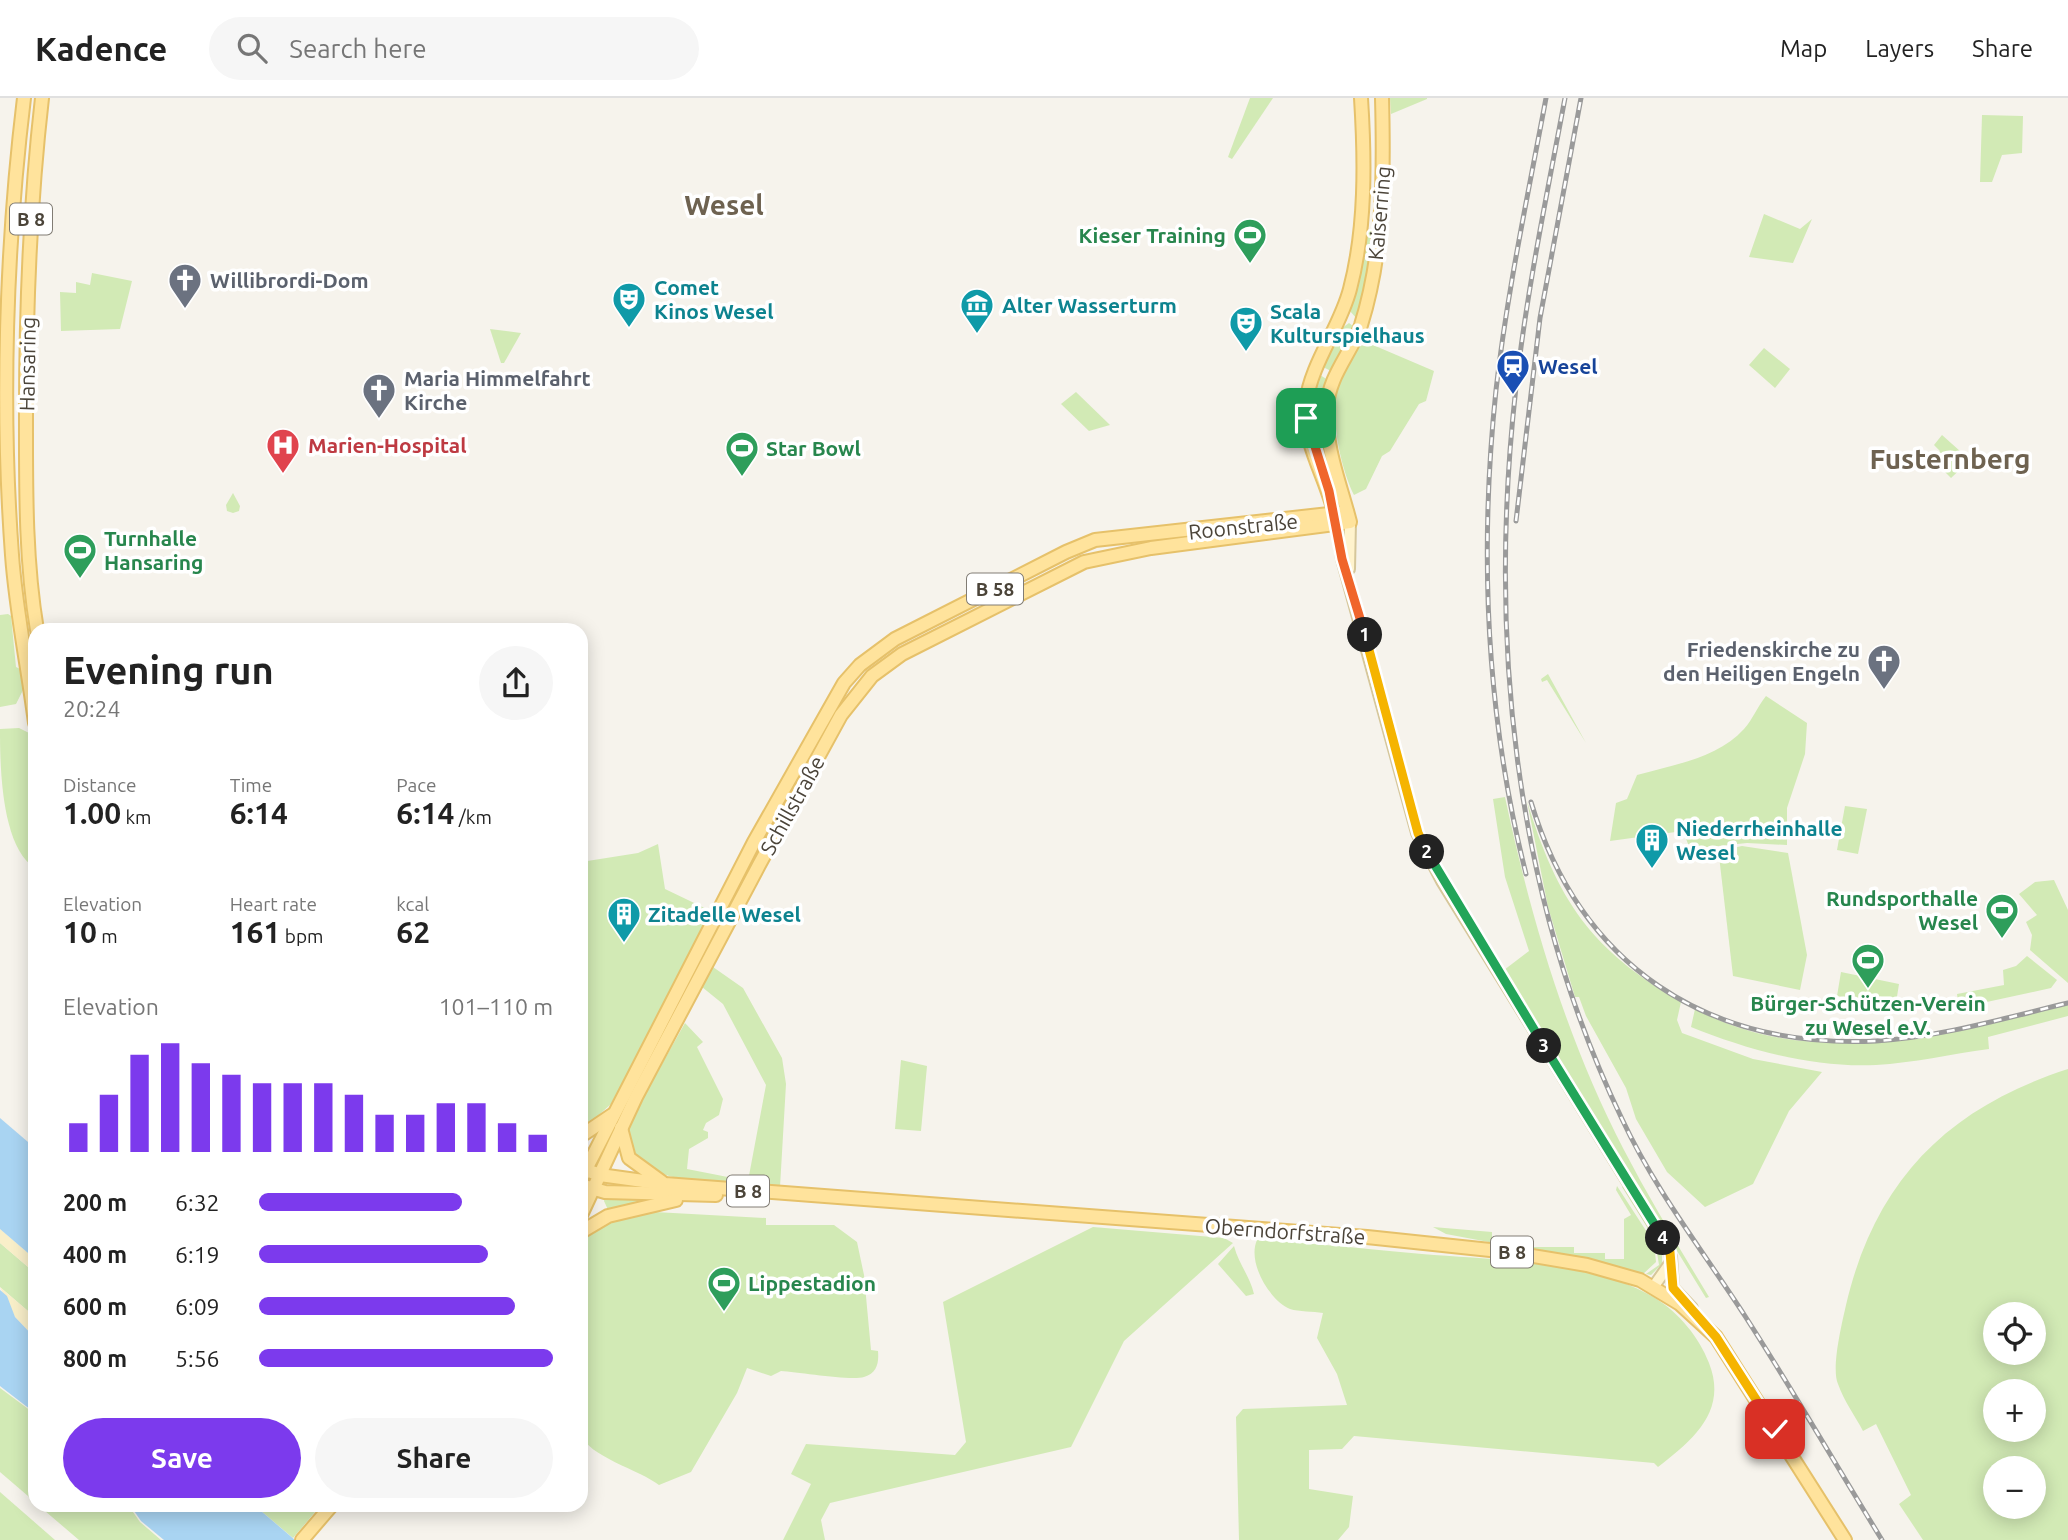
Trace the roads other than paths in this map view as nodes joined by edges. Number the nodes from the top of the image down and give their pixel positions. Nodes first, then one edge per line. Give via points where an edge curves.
1 (24, 98) edge
2 (42, 98) edge
3 (1361, 98) edge
4 (1382, 98) edge
5 (1340, 318) junction
6 (1360, 327) junction
7 (1342, 518) junction
8 (1150, 542) junction
9 (36, 623) edge
10 (28, 676) edge
11 (776, 802) junction
12 (790, 808) junction
13 (675, 1012) junction
14 (616, 1113) junction
15 (621, 1128) junction
16 (588, 1131) edge
17 (588, 1164) edge
18 (588, 1174) edge
19 (600, 1175) junction
20 (665, 1184) junction
21 (588, 1187) edge
22 (594, 1189) junction
23 (691, 1196) junction
24 (831, 1198) junction
25 (588, 1201) edge
26 (588, 1228) edge
27 (1671, 1262) junction
28 (1654, 1286) junction
29 (1716, 1337) junction
30 (326, 1512) edge
31 (302, 1540) edge
32 (1844, 1540) edge

1 - 10 main road, Hansaring / B 8 via 13,228 8,465 16,596
2 - 9 main road, Hansaring / B 8 via 26,353 27,505
3 - 5 main road, Kaiserring via 1360,224 1350,289
4 - 6 main road, Kaiserring via 1380,225
5 - 6 main road
5 - 7 main road, Kaiserring via 1306,404 1307,429
6 - 7 main road, Kaiserring via 1333,377 1326,410
7 - 8 main road, Roonstraße / B 58
7 - 27 main road via 1349,575 1418,833 1442,881 1665,1242
8 - 11 main road, Schillstraße / B 58 via 1095,540 874,653 834,697
8 - 12 main road, Schillstraße / B 58 via 1084,562 886,665 841,715
11 - 12 main road
11 - 13 main road, Schillstraße / B 58
12 - 13 main road, Schillstraße / B 58
13 - 14 main road, Schillstraße / B 58
13 - 15 main road, Schillstraße / B 58
14 - 16 main road
14 - 17 main road, Schillstraße / B 58
15 - 19 main road, Schillstraße / B 58
15 - 20 main road via 629,1158
18 - 19 main road, B 8
19 - 20 main road, Oberndorfstraße / B 8
19 - 22 main road, Schillstraße / B 58
20 - 24 main road, Oberndorfstraße / B 8
21 - 22 main road, B 8
22 - 23 main road, Oberndorfstraße / B 8
22 - 25 main road, Schillstraße / B 58
23 - 24 main road, Oberndorfstraße / B 8
23 - 26 main road, B 8 via 617,1212
24 - 28 main road, Oberndorfstraße / B 8 via 1467,1246 1587,1265
27 - 28 main road
27 - 29 main road via 1673,1288
28 - 29 main road, Oberndorfstraße / B 8
29 - 32 main road, B 8
30 - 31 main road

